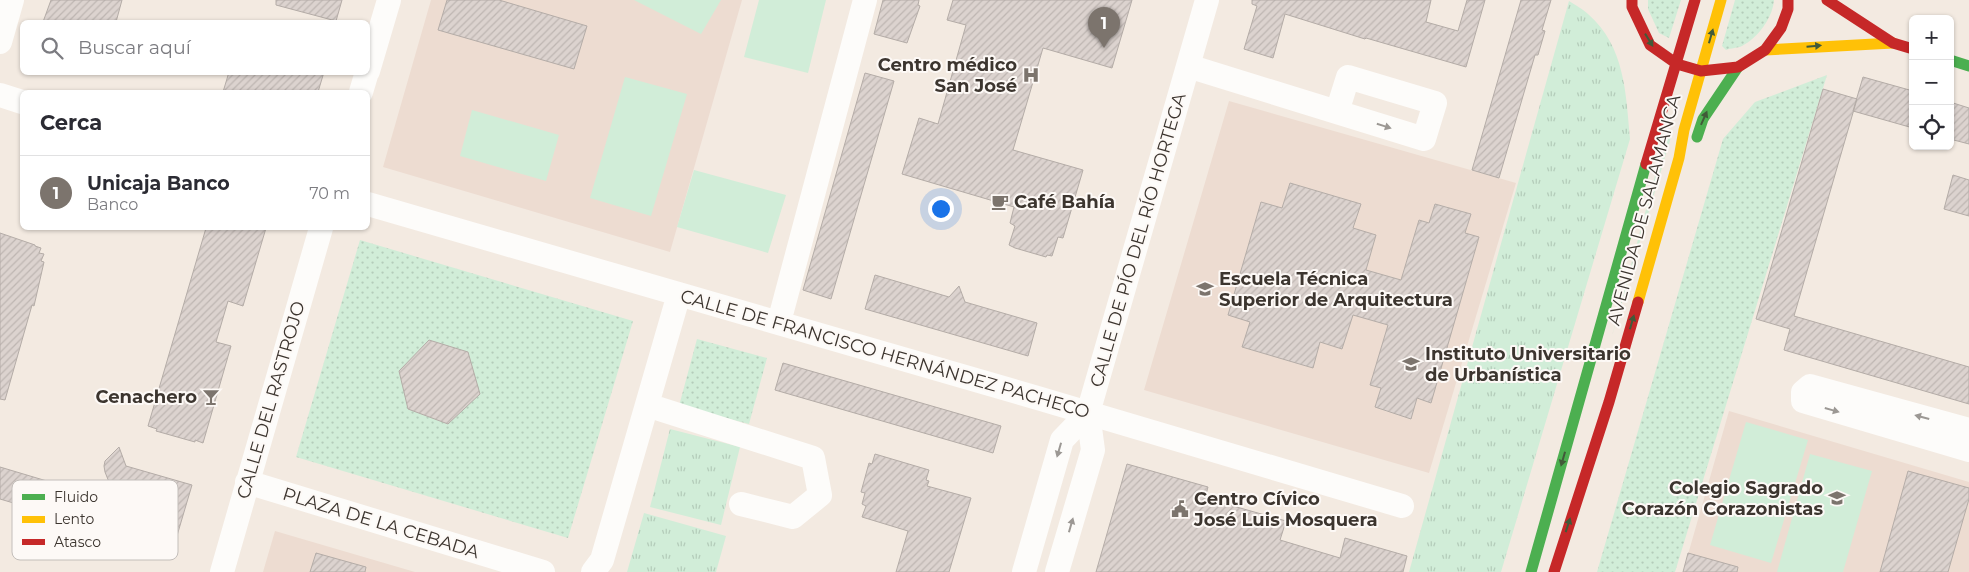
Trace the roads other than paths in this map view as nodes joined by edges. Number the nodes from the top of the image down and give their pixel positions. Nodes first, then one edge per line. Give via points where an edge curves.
1 (12, 0) edge
2 (389, 0) edge
3 (865, 0) edge
4 (1207, 0) edge
5 (1695, 0) edge
6 (1721, 0) edge
7 (1788, 0) edge
8 (1827, 0) edge
9 (1629, 2) edge
10 (0, 42) edge
11 (1892, 43) junction
12 (1909, 48) edge
13 (1765, 50) junction
14 (1954, 61) edge
15 (370, 62) edge
16 (1677, 64) junction
17 (1188, 66) junction
18 (1969, 66) edge
19 (1738, 67) junction
20 (1701, 71) junction
21 (366, 75) edge
22 (362, 90) edge
23 (0, 95) edge
24 (20, 101) edge
25 (1337, 112) dead end
26 (1678, 158) junction
27 (370, 205) edge
28 (320, 230) edge
29 (679, 294) junction
30 (782, 311) dead end
31 (1581, 395) junction
32 (1609, 402) junction
33 (647, 406) junction
34 (1088, 413) junction
35 (1969, 430) edge
36 (1554, 446) dead end
37 (1969, 450) edge
38 (1603, 457) dead end
39 (247, 482) junction
40 (741, 504) dead end
41 (1402, 506) dead end
42 (222, 572) edge
43 (543, 572) edge
44 (593, 572) edge
45 (1024, 572) edge
46 (1057, 572) edge
47 (1531, 572) edge
48 (1554, 572) edge

1 - 10 street
2 - 15 street
3 - 30 street
4 - 17 street, CALLE DE PÍO DEL RÍO HORTEGA
5 - 16 main road, AVENIDA DE SALAMANCA
20 -> 6 main road, AVENIDA DE SALAMANCA
7 - 13 main road via 1781,28
8 - 11 main road
9 -> 16 main road via 1650,46
11 - 12 main road
13 -> 11 main road
13 - 19 main road
14 - 18 main road
16 - 20 main road
16 - 31 main road, AVENIDA DE SALAMANCA
17 - 25 street
17 - 34 street, CALLE DE PÍO DEL RÍO HORTEGA
19 - 20 main road
26 -> 19 main road via 1692,147 1715,99
20 - 26 main road, AVENIDA DE SALAMANCA
21 - 22 street
23 - 24 street
32 -> 26 main road, AVENIDA DE SALAMANCA
27 - 29 street, CALLE DE FRANCISCO HERNÁNDEZ PACHECO
28 - 39 street, CALLE DEL RASTROJO
29 - 33 street
29 - 34 street, CALLE DE FRANCISCO HERNÁNDEZ PACHECO
31 - 36 main road
31 -> 47 main road, AVENIDA DE SALAMANCA
32 - 38 main road
48 -> 32 main road, AVENIDA DE SALAMANCA
33 - 40 street via 813,458 820,495 793,517
33 - 44 street via 602,560
34 - 41 street, CALLE DE FRANCISCO HERNÁNDEZ PACHECO
34 -> 45 street, CALLE DE PÍO DEL RÍO HORTEGA via 1062,440
46 -> 34 street, CALLE DE PÍO DEL RÍO HORTEGA via 1093,450
35 -> 37 street via 1810,386 1803,392 1803,401
39 - 42 street, CALLE DEL RASTROJO
39 - 43 street, PLAZA DE LA CEBADA

